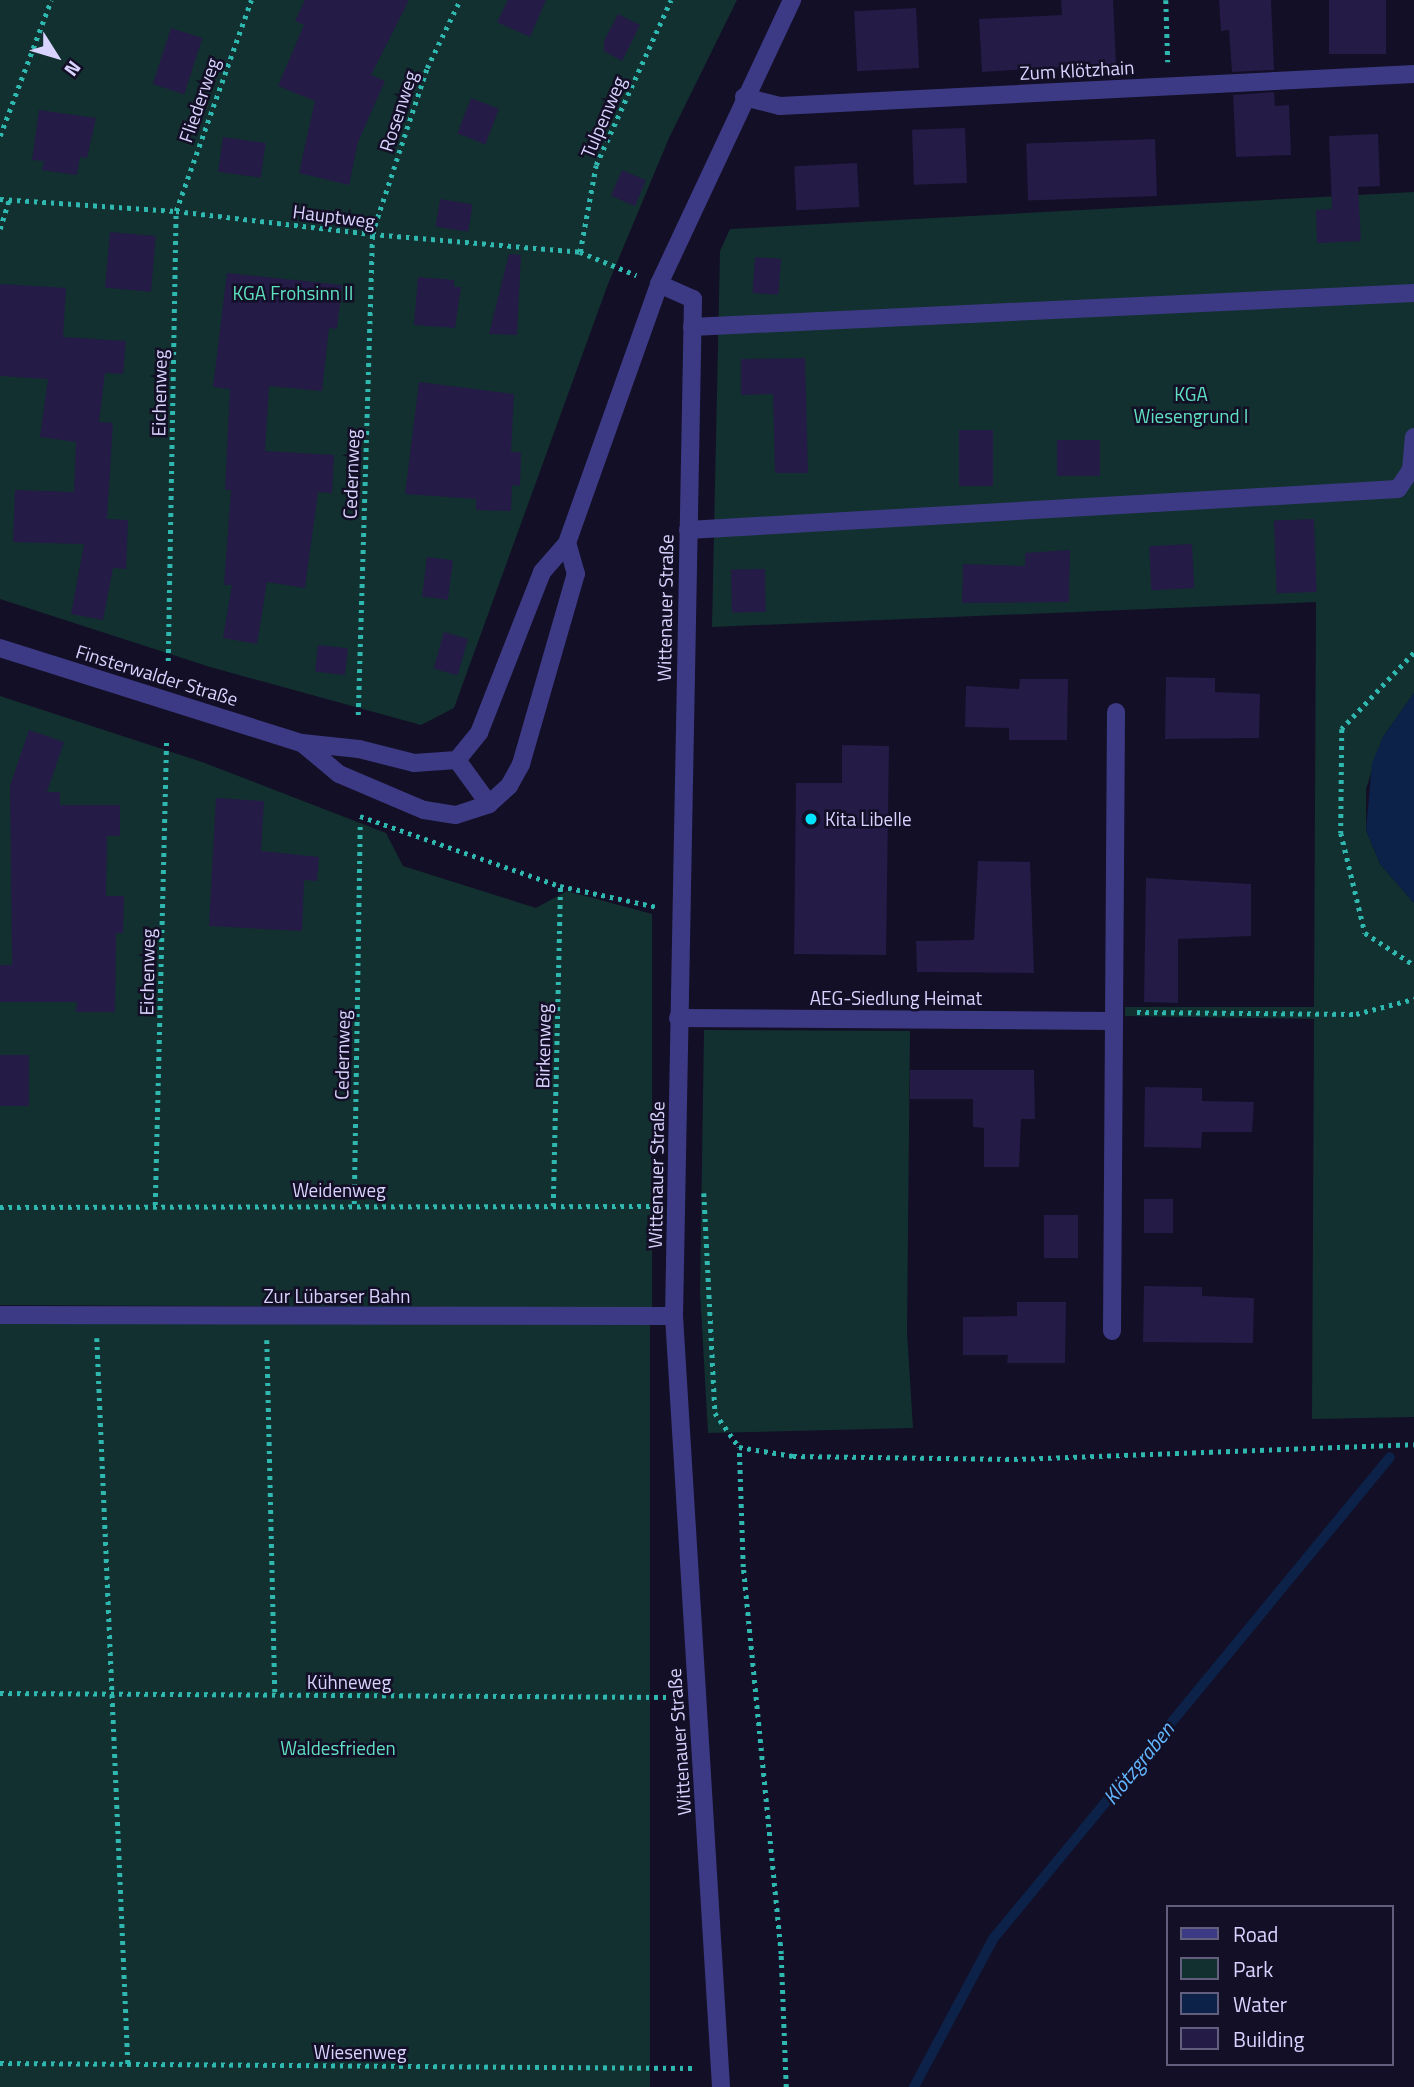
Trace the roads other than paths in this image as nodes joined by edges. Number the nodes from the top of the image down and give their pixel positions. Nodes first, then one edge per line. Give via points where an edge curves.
1 (792, 0) edge
2 (1414, 74) edge
3 (744, 97) junction
4 (659, 284) junction
5 (1414, 293) edge
6 (692, 327) junction
7 (1414, 437) edge
8 (688, 530) junction
9 (567, 543) junction
10 (0, 648) edge
11 (1116, 712) dead end
12 (302, 743) junction
13 (457, 760) junction
14 (489, 804) junction
15 (678, 1018) junction
16 (1114, 1020) junction
17 (0, 1315) edge
18 (674, 1316) junction
19 (1112, 1331) dead end
20 (721, 2087) edge

1 - 3 street
2 - 3 street, Zum Klötzhain via 780,106
3 - 4 street
4 - 6 street, Wittenauer Straße via 693,299
4 - 9 street
5 - 6 street
6 - 8 street, Wittenauer Straße
7 - 8 street via 1411,470 1398,489
8 - 15 street, Wittenauer Straße
9 - 13 street via 542,572 479,733
9 - 14 street via 576,574 525,751 509,786
10 - 12 street, Finsterwalder Straße
11 - 16 street
12 - 13 street, Finsterwalder Straße via 359,749 414,763
12 - 14 street, Finsterwalder Straße via 339,774 424,810 456,815
13 - 14 street
15 - 16 street, AEG-Siedlung Heimat
15 - 18 street, Wittenauer Straße
16 - 19 street
17 - 18 street, Zur Lübarser Bahn
18 - 20 street, Wittenauer Straße

